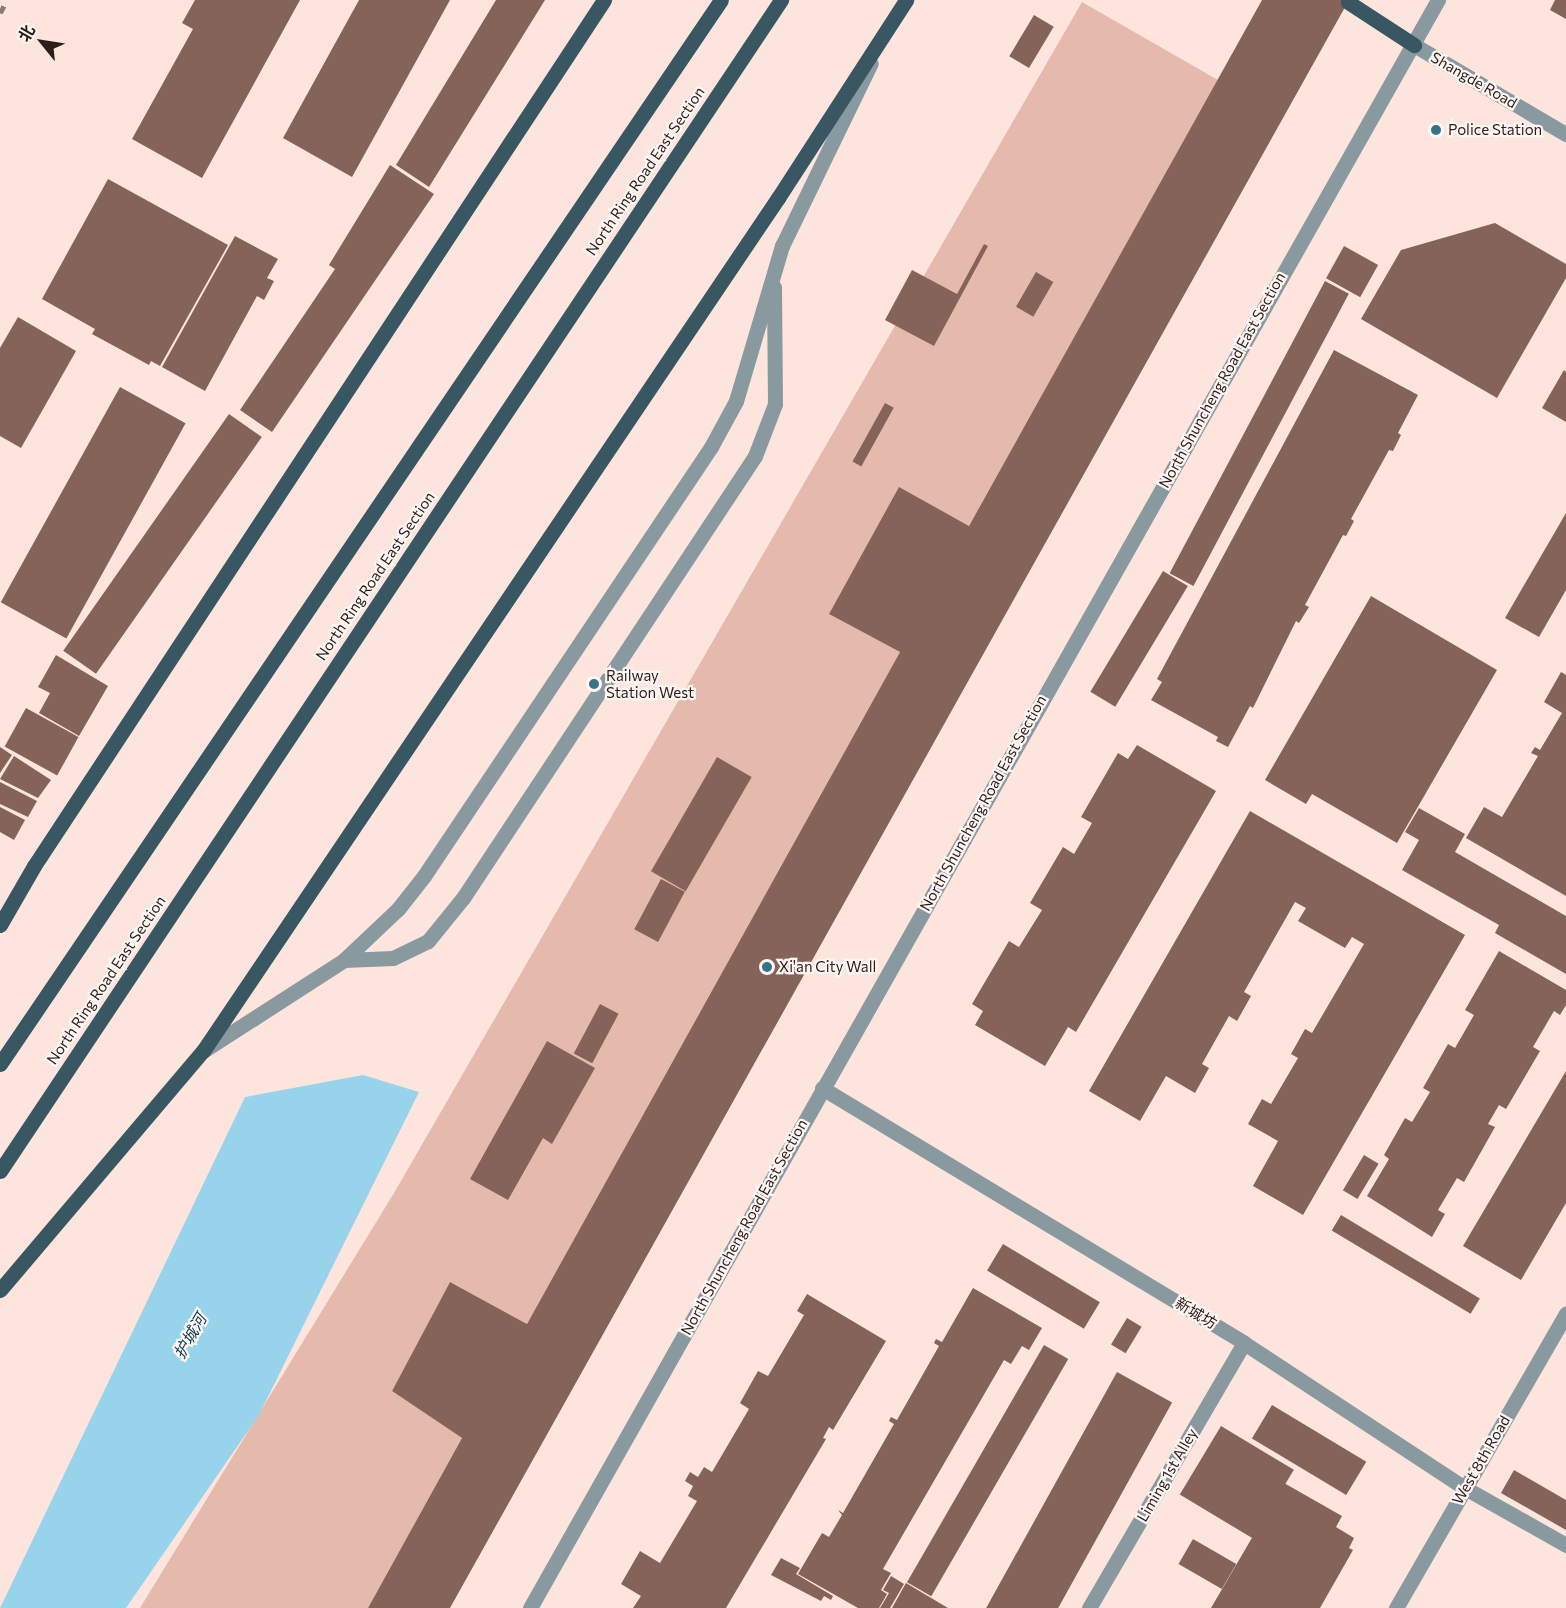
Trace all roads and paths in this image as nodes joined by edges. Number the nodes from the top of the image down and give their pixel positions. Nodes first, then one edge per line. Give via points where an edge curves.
1 (604, 0) edge
2 (721, 0) edge
3 (781, 0) edge
4 (906, 0) edge
5 (1438, 0) edge
6 (1348, 2) dead end
7 (884, 37) junction
8 (1414, 45) junction
9 (1566, 134) edge
10 (774, 275) junction
11 (0, 925) edge
12 (344, 960) junction
13 (203, 1051) junction
14 (0, 1064) edge
15 (822, 1088) junction
16 (0, 1172) edge
17 (0, 1290) edge
18 (1566, 1313) edge
19 (1244, 1343) junction
20 (1465, 1488) junction
21 (1566, 1545) edge
22 (530, 1608) edge
23 (1089, 1608) edge
24 (1395, 1608) edge

1 - 11 main road via 34,866
2 - 14 main road
3 - 16 main road, North Ring Road East Section
4 - 7 main road
5 - 8 street, North Shuncheng Road East Section
6 - 8 main road
7 - 10 street via 782,246
7 - 13 main road
8 - 9 street, Shangde Road
8 - 15 street, North Shuncheng Road East Section
10 - 12 street via 736,402 711,447 424,876 398,909
10 - 12 street via 775,404 755,456 463,898 428,941 393,957
12 - 13 street
13 - 17 main road
15 - 19 street, 新城坊
15 - 22 street, North Shuncheng Road East Section
18 - 20 street, West 8th Road
19 - 20 street, 新城坊
19 - 23 street, Liming 1st Alley
20 - 21 street, 新城坊
20 - 24 street, West 8th Road

